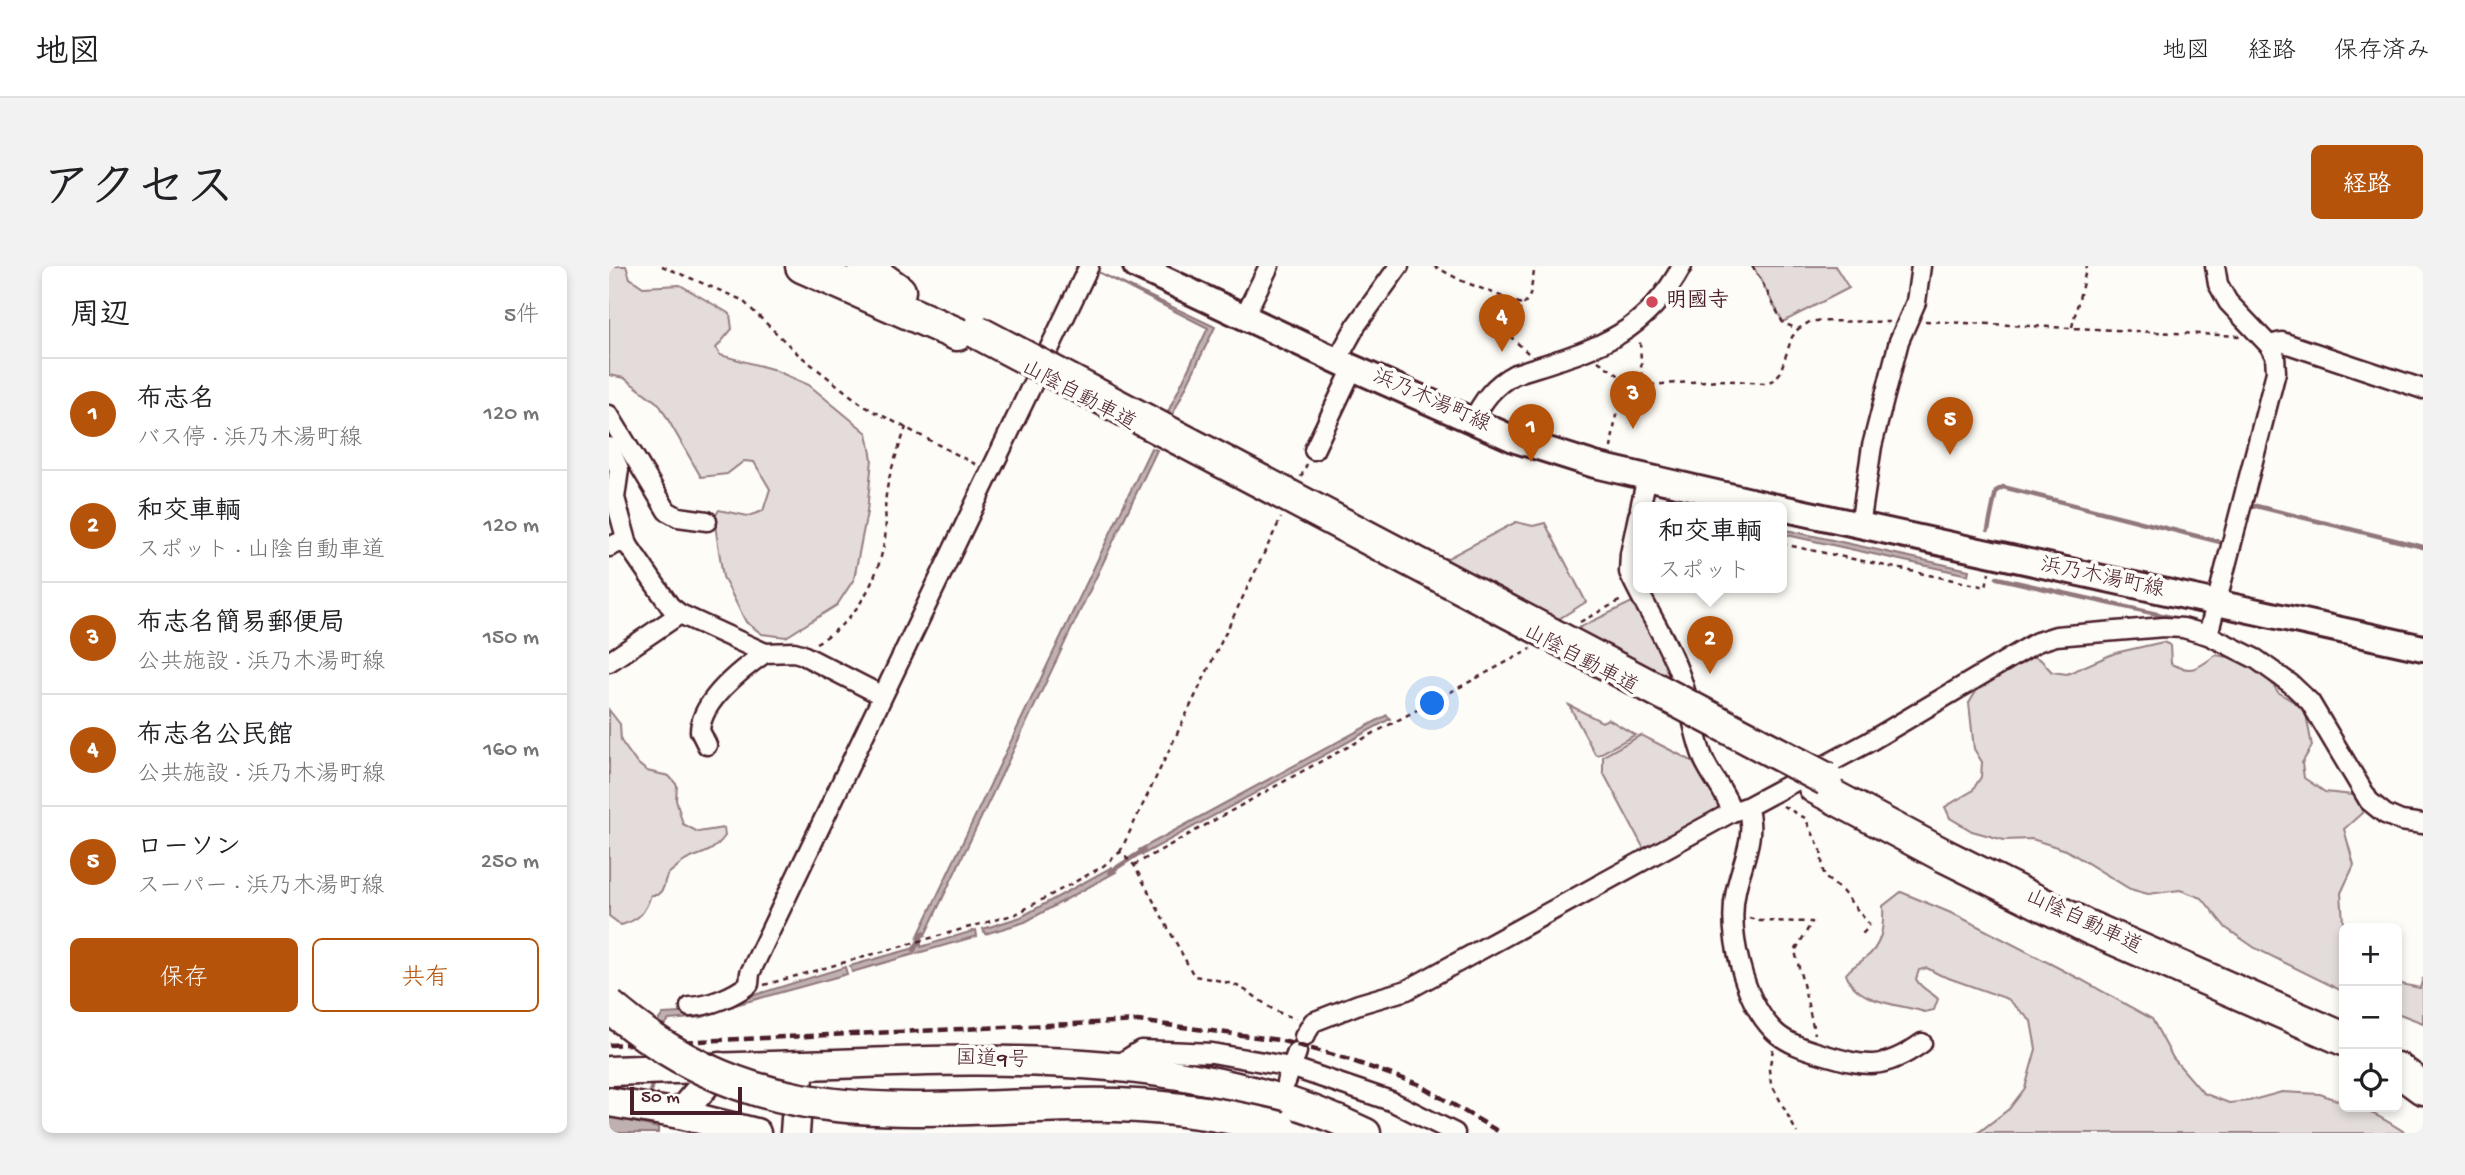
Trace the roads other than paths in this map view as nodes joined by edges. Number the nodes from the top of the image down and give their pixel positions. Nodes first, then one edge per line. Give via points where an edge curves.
1 (802, 266) edge
2 (824, 266) edge
3 (851, 266) edge
4 (864, 266) edge
5 (1089, 266) edge
6 (1136, 266) edge
7 (1269, 266) edge
8 (1399, 266) edge
9 (1682, 266) edge
10 (1921, 266) edge
11 (2215, 266) edge
12 (899, 291) junction
13 (1244, 317) junction
14 (968, 336) junction
15 (2263, 339) junction
16 (1345, 364) junction
17 (2423, 389) edge
18 (609, 415) edge
19 (1472, 422) junction
20 (609, 446) edge
21 (1314, 450) road end
22 (1647, 477) junction
23 (1641, 502) edge
24 (1755, 502) edge
25 (1787, 509) edge
26 (707, 521) dead end
27 (1860, 526) junction
28 (1633, 543) edge
29 (628, 545) junction
30 (609, 547) edge
31 (1633, 579) edge
32 (1640, 593) edge
33 (2216, 604) junction
34 (680, 614) junction
35 (2209, 635) junction
36 (2423, 648) edge
37 (765, 653) junction
38 (609, 662) edge
39 (881, 695) junction
40 (707, 745) dead end
41 (1820, 783) junction
42 (1739, 809) junction
43 (2423, 824) edge
44 (609, 1006) edge
45 (691, 1007) dead end
46 (2339, 1022) edge
47 (609, 1023) edge
48 (2339, 1037) edge
49 (1922, 1043) dead end
50 (1298, 1052) junction
51 (2402, 1052) edge
52 (2423, 1061) edge
53 (800, 1065) junction
54 (1116, 1066) junction
55 (720, 1068) junction
56 (2402, 1070) edge
57 (609, 1071) edge
58 (2402, 1072) edge
59 (2423, 1080) edge
60 (2423, 1088) edge
61 (609, 1102) edge
62 (671, 1113) junction
63 (1288, 1131) edge
64 (756, 1133) edge
65 (795, 1133) edge
66 (1244, 1133) edge
67 (1366, 1133) edge
68 (1455, 1133) edge

1 - 14 highway
2 - 14 highway, 山陰自動車道
3 - 12 highway, 山陰自動車道
4 - 12 highway
5 - 39 street
6 - 13 main road, 浜乃木湯町線
7 - 13 street
8 - 16 street via 1357,324
9 - 19 street via 1662,300 1632,327 1585,352 1515,374 1496,386
10 - 27 street via 1916,302 1899,341 1872,446
11 - 15 street via 2228,302
12 - 14 highway, 山陰自動車道
13 - 16 main road, 浜乃木湯町線
14 - 41 highway, 山陰自動車道 via 1608,676
15 - 17 street
15 - 33 street via 2275,356 2276,372
16 - 19 main road, 浜乃木湯町線
16 - 21 street
18 - 26 street via 667,511
19 - 22 main road, 浜乃木湯町線 via 1557,455
20 - 29 street via 619,469 615,498
22 - 23 street
22 - 24 main road, 浜乃木湯町線
25 - 27 main road, 浜乃木湯町線
27 - 33 main road, 浜乃木湯町線
28 - 31 street via 1629,564
29 - 30 street via 620,542
29 - 34 street
32 - 42 street via 1681,676 1706,763
33 - 35 street
33 - 36 main road, 浜乃木湯町線
34 - 37 street
34 - 38 street
35 - 42 street via 2164,627 2056,636 2037,642 1867,743
35 - 43 street via 2256,659 2310,702 2369,801 2393,818
37 - 39 street via 801,654
37 - 40 street via 707,708 700,731
39 - 45 street via 750,973 749,984 738,993
41 - 46 highway, 山陰自動車道 via 2098,915
41 - 48 highway, 山陰自動車道 via 1945,856 2088,927
42 - 49 street via 1752,828 1736,891 1734,943 1764,1019 1786,1040 1814,1052 1873,1065
42 - 50 street via 1407,990 1359,1004
44 - 63 highway, bridge via 647,1039 700,1073 759,1097 801,1107 878,1114 1117,1105 1202,1112
47 - 66 highway via 693,1083 756,1110 800,1120 879,1127 1117,1118
50 - 54 street via 1141,1050
50 - 68 street
51 - 52 highway
53 - 54 highway, 国道9号 via 951,1060
53 - 55 highway, 国道9号
53 - 65 highway
54 - 67 highway, 国道9号 via 1194,1077 1258,1093
55 - 57 highway, 国道9号
55 - 62 highway
56 - 59 highway
58 - 60 highway
61 - 62 highway
62 - 64 highway

